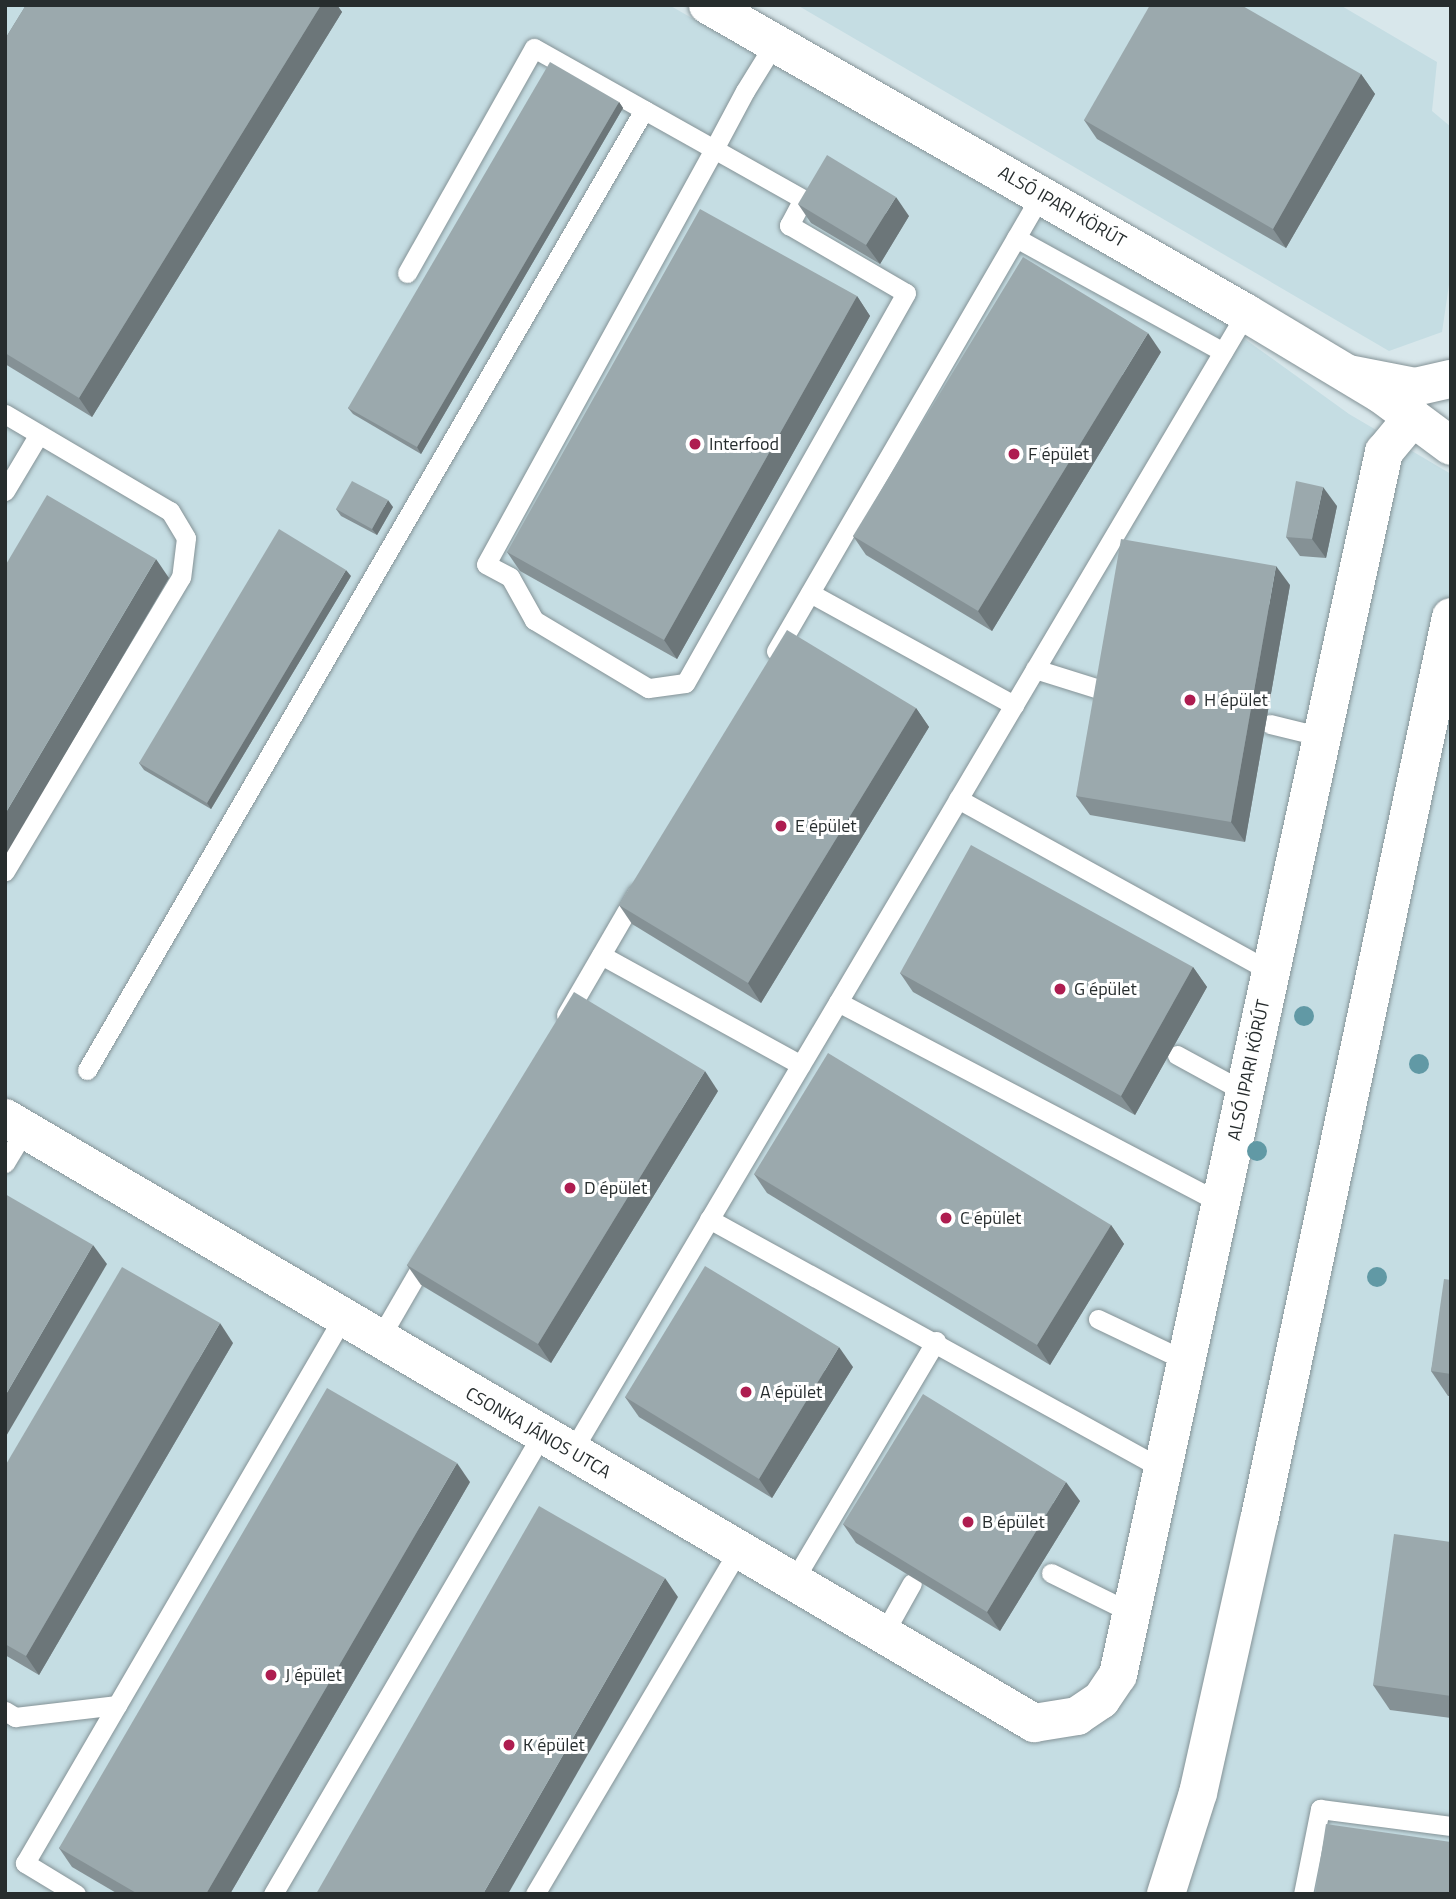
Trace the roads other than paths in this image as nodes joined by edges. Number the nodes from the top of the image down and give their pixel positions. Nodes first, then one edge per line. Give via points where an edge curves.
1 (708, 5) edge
2 (774, 44) junction
3 (644, 110) junction
4 (713, 149) junction
5 (1041, 195) junction
6 (1016, 238) junction
7 (407, 274) dead end
8 (1246, 313) junction
9 (1223, 352) junction
10 (1348, 374) junction
11 (1451, 379) edge
12 (5, 414) edge
13 (1413, 417) junction
14 (39, 434) junction
15 (1451, 446) edge
16 (5, 491) edge
17 (810, 593) junction
18 (1451, 617) edge
19 (768, 665) edge
20 (1035, 669) junction
21 (1105, 691) edge
22 (1014, 705) junction
23 (1270, 724) dead end
24 (1323, 737) junction
25 (958, 799) junction
26 (650, 870) edge
27 (5, 871) edge
28 (601, 955) junction
29 (1270, 971) junction
30 (838, 1002) junction
31 (559, 1027) edge
32 (1177, 1055) dead end
33 (800, 1065) junction
34 (87, 1070) dead end
35 (1245, 1092) junction
36 (15, 1124) edge
37 (5, 1163) edge
38 (1221, 1203) junction
39 (709, 1219) junction
40 (441, 1232) edge
41 (1098, 1319) dead end
42 (342, 1320) junction
43 (378, 1341) junction
44 (936, 1341) junction
45 (1185, 1361) junction
46 (556, 1445) junction
47 (1161, 1468) junction
48 (740, 1548) junction
49 (1051, 1573) dead end
50 (794, 1580) junction
51 (912, 1583) edge
52 (1132, 1613) junction
53 (884, 1633) junction
54 (117, 1705) junction
55 (5, 1711) edge
56 (1077, 1716) joint
57 (1451, 1826) edge
58 (76, 1894) edge
59 (273, 1894) edge
60 (535, 1894) edge
61 (1166, 1894) edge
62 (1303, 1894) edge

1 - 2 street, ALSÓ IPARI KÖRÚT
2 - 4 lane
2 - 5 street, ALSÓ IPARI KÖRÚT
3 - 4 lane
3 - 7 lane via 534,48
3 - 34 lane
4 - 4 lane via 486,564 510,578 534,620 648,688 684,683 906,293 789,225 803,199
5 - 6 lane
5 - 8 street, ALSÓ IPARI KÖRÚT
6 - 9 lane
6 - 17 lane
8 - 9 lane
8 - 10 street, ALSÓ IPARI KÖRÚT
9 - 20 lane
10 - 11 street via 1415,387
10 - 13 street, ALSÓ IPARI KÖRÚT
12 - 14 lane
13 - 15 street, ALSÓ IPARI KÖRÚT
13 - 24 street, ALSÓ IPARI KÖRÚT via 1384,452
14 - 16 lane
14 - 27 lane via 170,511 186,538 186,554 181,578
17 - 19 lane
17 - 22 lane
18 - 61 street via 1253,1549 1198,1793
20 - 21 lane
20 - 22 lane
22 - 25 lane
23 - 24 lane
24 - 29 street, ALSÓ IPARI KÖRÚT
25 - 29 lane
25 - 30 lane
26 - 28 lane
28 - 31 lane
28 - 33 lane
29 - 35 street, ALSÓ IPARI KÖRÚT
30 - 33 lane
30 - 38 lane
32 - 35 lane
33 - 39 lane
35 - 38 street, ALSÓ IPARI KÖRÚT
36 - 37 lane
36 - 42 street, CSONKA JÁNOS UTCA
38 - 45 street, ALSÓ IPARI KÖRÚT
39 - 44 lane
39 - 46 lane
40 - 43 lane
41 - 45 lane
42 - 43 street, CSONKA JÁNOS UTCA
42 - 54 lane
43 - 46 street, CSONKA JÁNOS UTCA
44 - 47 lane
44 - 50 lane
45 - 47 street, ALSÓ IPARI KÖRÚT
46 - 48 street, CSONKA JÁNOS UTCA
46 - 59 lane
47 - 52 street, ALSÓ IPARI KÖRÚT
48 - 50 street, CSONKA JÁNOS UTCA
48 - 60 lane
49 - 52 lane
50 - 53 street, CSONKA JÁNOS UTCA
51 - 53 lane
52 - 56 street, ALSÓ IPARI KÖRÚT via 1118,1675 1101,1700
53 - 56 street, CSONKA JÁNOS UTCA via 1034,1723
54 - 55 lane via 15,1717
54 - 58 lane via 25,1863
57 - 62 lane via 1320,1809

